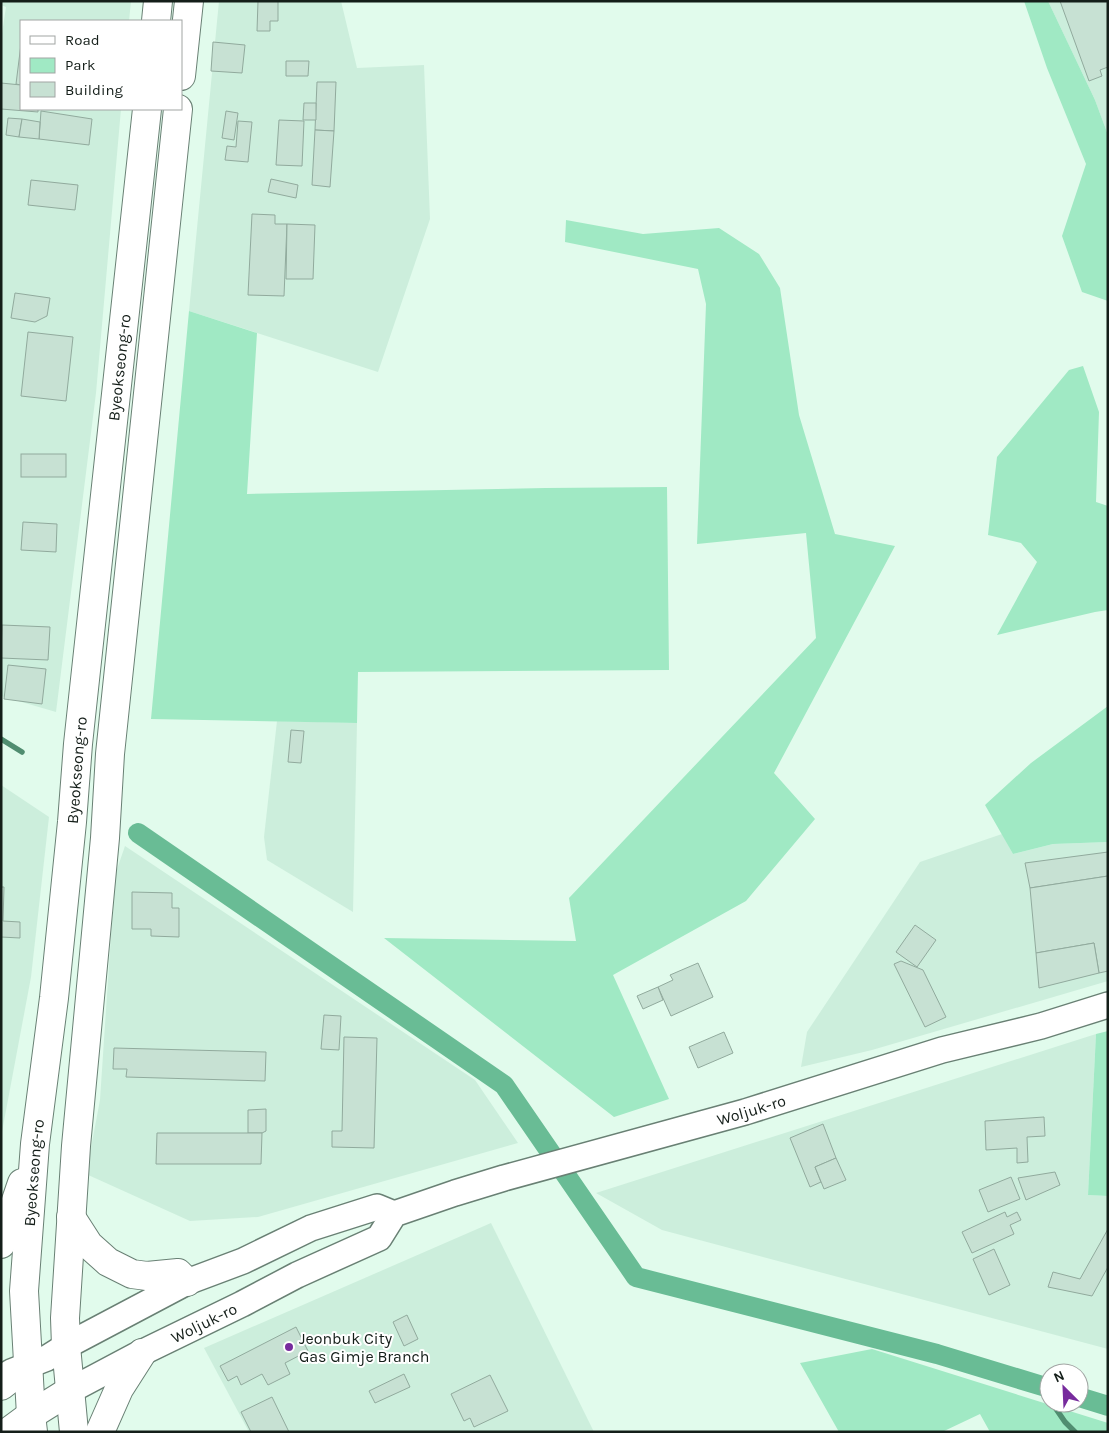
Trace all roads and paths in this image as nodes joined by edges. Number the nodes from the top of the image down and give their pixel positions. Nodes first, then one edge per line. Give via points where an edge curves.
1 (158, 1) edge
2 (189, 1) edge
3 (156, 20) edge
4 (182, 67) edge
5 (147, 110) edge
6 (178, 110) edge
7 (1108, 1006) edge
8 (35, 1144) junction
9 (394, 1214) junction
10 (71, 1217) junction
11 (1, 1244) edge
12 (187, 1282) junction
13 (66, 1346) junction
14 (142, 1353) junction
15 (28, 1365) junction
16 (1, 1376) edge
17 (1, 1386) edge
18 (71, 1390) junction
19 (32, 1423) edge
20 (8, 1432) edge
21 (74, 1432) edge
22 (100, 1432) edge

1 - 3 main road
2 - 4 main road
5 - 8 main road, Byeokseong-ro via 78,744 55,988
6 - 10 main road, Byeokseong-ro via 110,754
7 - 9 street, Woljuk-ro via 942,1050 698,1126 454,1193
8 - 11 main road
8 - 15 main road, Byeokseong-ro via 24,1291
9 - 12 street via 377,1207 311,1228 243,1261
9 - 14 street, Woljuk-ro via 379,1238 297,1275
10 - 12 main road via 89,1245 108,1262 132,1274 178,1273
10 - 13 main road, Byeokseong-ro
12 - 13 street
13 - 15 street
13 - 18 main road, Byeokseong-ro
14 - 18 street, Woljuk-ro
14 - 22 main road via 119,1389
15 - 16 street
15 - 17 main road
15 - 19 main road, Byeokseong-ro
18 - 19 main road, Woljuk-ro
18 - 21 main road, Byeokseong-ro
19 - 20 main road, Woljuk-ro

